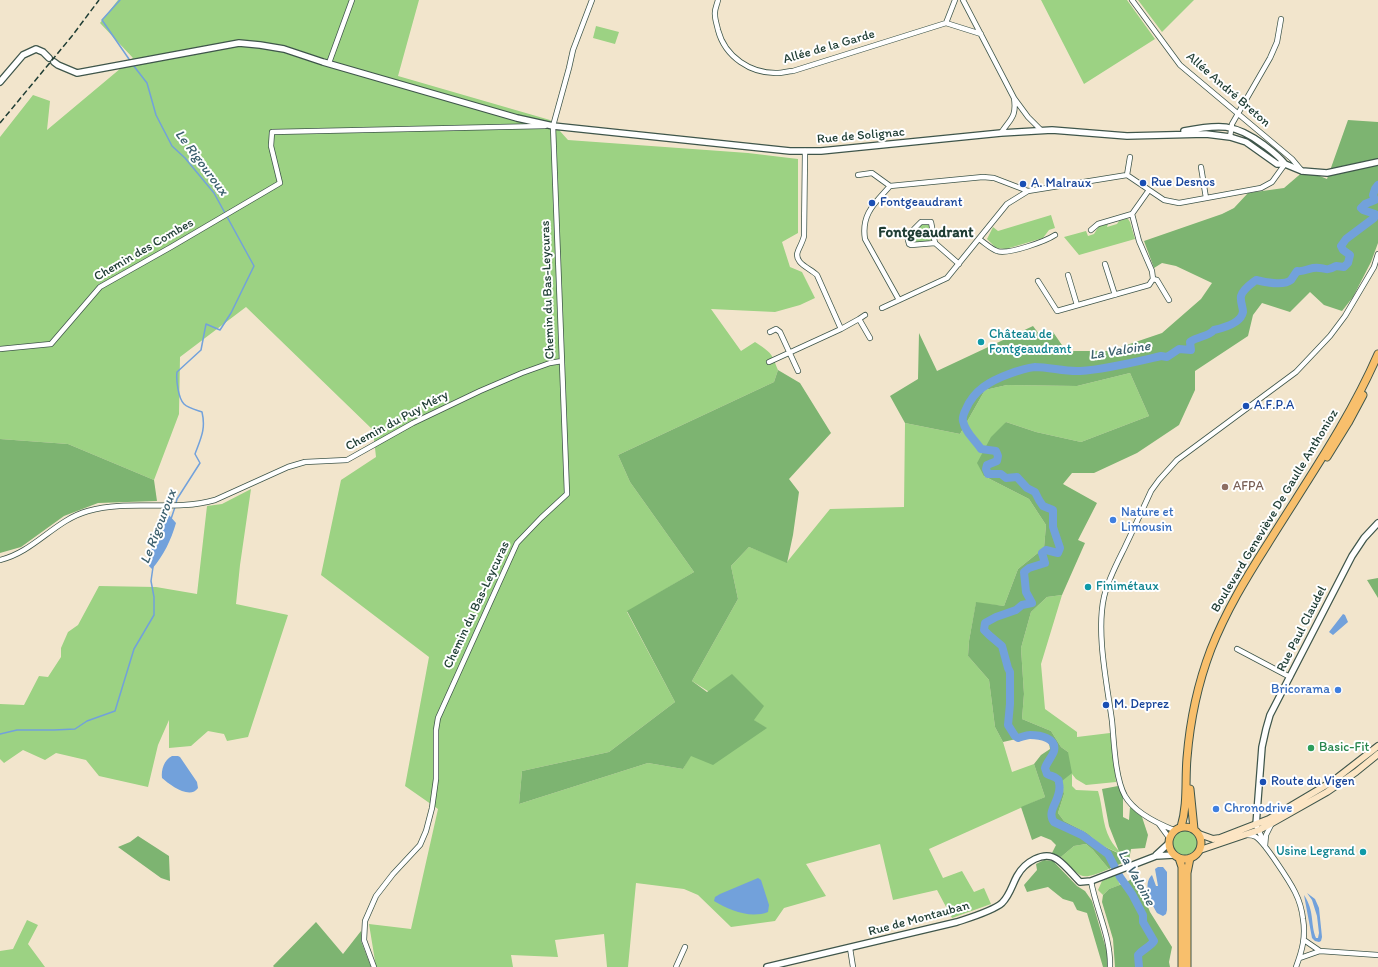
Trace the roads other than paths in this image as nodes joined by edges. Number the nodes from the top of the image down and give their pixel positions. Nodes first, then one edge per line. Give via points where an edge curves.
1 (352, 0) edge
2 (592, 0) edge
3 (718, 0) edge
4 (955, 0) edge
5 (963, 0) edge
6 (1132, 0) edge
7 (1281, 19) dead end
8 (946, 23) junction
9 (981, 34) junction
10 (49, 58) dead end
11 (54, 62) dead end
12 (329, 63) junction
13 (0, 82) edge
14 (1014, 98) junction
15 (1238, 114) junction
16 (553, 126) junction
17 (1231, 128) junction
18 (1040, 130) junction
19 (1001, 133) junction
20 (1172, 134) junction
21 (1230, 137) junction
22 (805, 151) junction
23 (1130, 157) dead end
24 (1378, 162) edge
25 (1284, 164) junction
26 (1201, 167) dead end
27 (1302, 171) junction
28 (858, 175) dead end
29 (1127, 175) junction
30 (890, 186) junction
31 (1149, 190) junction
32 (1028, 191) junction
33 (1206, 198) junction
34 (1132, 214) junction
35 (1091, 230) dead end
36 (1055, 235) dead end
37 (979, 239) junction
38 (935, 243) junction
39 (1378, 254) edge
40 (960, 264) junction
41 (1105, 264) dead end
42 (1068, 275) dead end
43 (1154, 279) junction
44 (1038, 281) dead end
45 (1115, 295) junction
46 (899, 300) junction
47 (1169, 300) dead end
48 (1077, 306) junction
49 (882, 308) dead end
50 (865, 315) dead end
51 (859, 319) junction
52 (841, 329) junction
53 (770, 332) dead end
54 (870, 338) dead end
55 (0, 349) edge
56 (789, 352) junction
57 (1378, 354) edge
58 (562, 361) junction
59 (769, 362) dead end
60 (1378, 365) edge
61 (798, 371) dead end
62 (1378, 523) edge
63 (0, 560) edge
64 (1237, 649) dead end
65 (1290, 677) junction
66 (1378, 746) edge
67 (1378, 754) edge
68 (1158, 823) junction
69 (1272, 823) junction
70 (1181, 827) junction
71 (1257, 829) junction
72 (1174, 830) junction
73 (1196, 832) junction
74 (1240, 837) junction
75 (1169, 840) junction
76 (1259, 840) junction
77 (1265, 846) junction
78 (1200, 850) junction
79 (1156, 856) junction
80 (1176, 856) junction
81 (1190, 858) junction
82 (1091, 881) junction
83 (1304, 940) junction
84 (685, 946) dead end
85 (850, 948) junction
86 (1320, 951) junction
87 (1378, 955) edge
88 (1300, 958) junction
89 (374, 967) edge
90 (676, 967) edge
91 (767, 967) edge
92 (853, 967) edge
93 (1110, 967) edge
94 (1182, 967) edge
95 (1187, 967) edge
96 (1296, 967) edge

1 - 12 street
2 - 16 street, Chemin du Bas-Leycuras via 572,50
3 - 8 street, Allée de la Garde via 714,15 725,47 739,62 764,72 793,71
4 - 8 street
5 - 9 street
6 - 15 street, Allée André Breton via 1180,65
7 - 15 street via 1277,42 1270,58
8 - 9 street
9 - 14 street
10 - 13 street via 36,49 23,55
11 - 12 street, Rue de Solignac via 78,73 238,43 284,49
12 - 16 street, Rue de Solignac via 517,118
14 - 18 street
14 - 19 street via 1015,111
15 - 17 street
15 - 27 street, Allée André Breton via 1292,159
16 - 22 street, Rue de Solignac
16 - 55 street, Chemin des Combes via 272,132 271,146 280,183 100,287 51,344
16 - 58 street, Chemin du Bas-Leycuras
17 - 20 street, Rue de Solignac via 1215,126
17 - 21 street
17 - 25 street, Rue de Solignac via 1253,137 1280,157
18 - 19 street, Rue de Solignac
18 - 20 street, Rue de Solignac via 1127,136
19 - 22 street, Rue de Solignac
20 - 21 street, Rue de Solignac
21 - 25 street, Rue de Solignac via 1246,142 1277,164
22 - 52 street via 804,236 797,255 800,262 817,275
23 - 29 street
24 - 27 street, Rue de Solignac via 1327,173
25 - 27 street, Rue de Solignac
25 - 33 street via 1272,182 1261,188
26 - 33 street
28 - 30 street via 872,172
29 - 31 street
29 - 32 street
30 - 32 street via 983,177 994,178
30 - 46 street via 868,213 864,234
31 - 33 street via 1164,200 1179,203
31 - 34 street
32 - 37 street via 1007,204
34 - 35 street via 1098,224
34 - 43 street via 1139,241
36 - 37 street via 1047,240 1005,252 993,249
37 - 40 street
38 - 38 street via 911,245 907,236 920,222 929,221 932,222
38 - 40 street
39 - 68 street via 1374,267 1345,316 1296,372 1177,460 1158,480 1112,574 1102,607 1102,640 1121,784 1130,803
40 - 46 street via 947,278
41 - 45 street
42 - 48 street
43 - 45 street via 1149,285
43 - 47 street
44 - 48 street via 1057,311
45 - 48 street
46 - 49 street
50 - 51 street
51 - 52 street
51 - 54 street
52 - 56 street
53 - 56 street via 776,329 780,332
56 - 59 street
56 - 61 street
57 - 70 main road, Boulevard Geneviève De Gaulle Anthonioz via 1343,422 1240,589 1219,630 1204,670 1191,724 1187,757 1186,808
58 - 63 street, Chemin du Puy Méry via 522,373 480,391 413,423 347,460 305,462 288,467 205,503 99,508 67,520 26,550
58 - 89 street, Chemin du Bas-Leycuras via 567,494 517,543 438,718 436,779 424,837 376,896 365,921 364,940
60 - 73 main road, Boulevard Geneviève De Gaulle Anthonioz via 1348,424 1243,591 1218,642 1204,686 1194,732 1190,785
62 - 65 street, Rue Paul Claudel via 1352,556
64 - 65 street
65 - 71 street, Rue Paul Claudel via 1270,715 1262,747
66 - 71 main road via 1333,781 1269,819
67 - 69 main road via 1327,792
68 - 72 street
68 - 75 street
69 - 71 main road
69 - 77 street via 1266,835
70 - 72 main road
70 - 73 main road via 1188,826
71 - 73 main road via 1213,839
71 - 74 main road
71 - 76 street
71 - 77 street
72 - 75 main road
73 - 78 main road via 1201,841
74 - 76 street via 1251,835
74 - 78 main road
75 - 79 street
75 - 80 main road via 1170,849
76 - 77 street
77 - 83 street via 1295,892 1302,914
78 - 81 main road
79 - 80 street
79 - 82 street
80 - 81 main road
80 - 94 main road via 1182,867
81 - 95 main road via 1187,873
82 - 85 street, Rue de Montauban via 1080,882 1057,859 1041,856 1022,868 1002,904 957,922
82 - 93 street via 1106,938
83 - 86 street
83 - 88 street
84 - 90 street
85 - 91 street, Rue de Montauban
85 - 92 street
86 - 87 street
86 - 88 street
88 - 96 street

